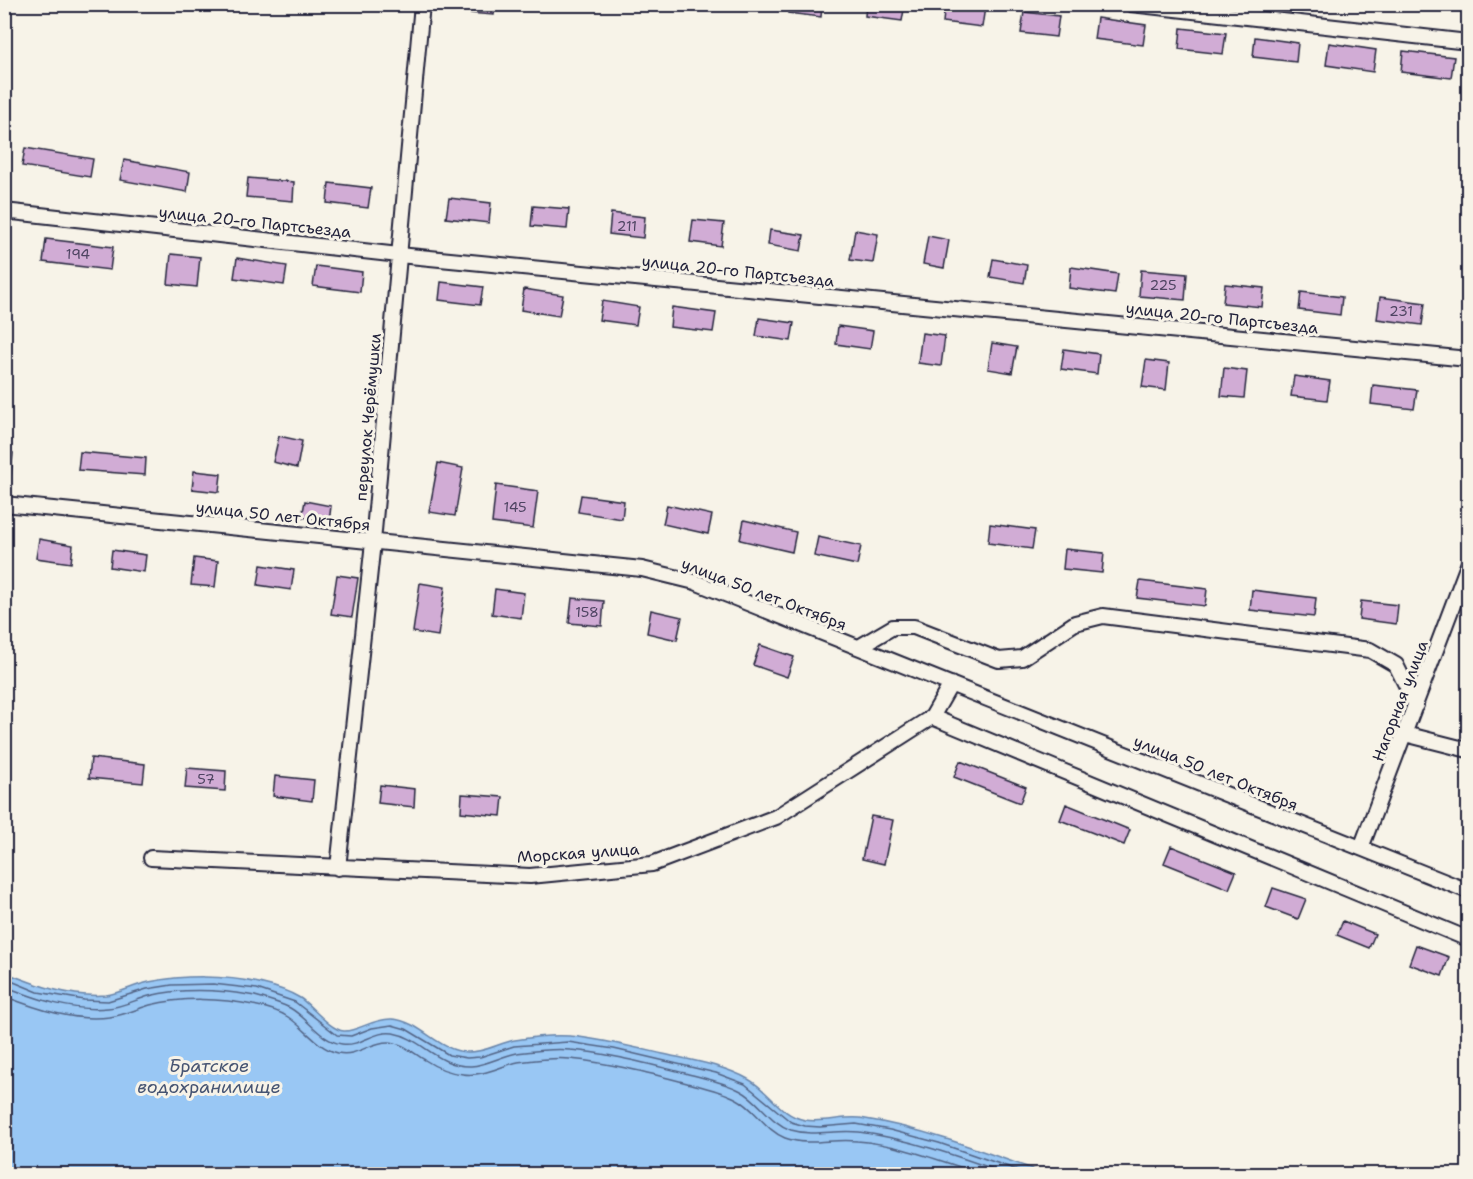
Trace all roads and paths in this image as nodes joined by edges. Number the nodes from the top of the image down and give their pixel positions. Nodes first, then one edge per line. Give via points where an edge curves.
1 (423, 4) edge
2 (1131, 4) edge
3 (1468, 42) edge
4 (4, 211) edge
5 (399, 255) junction
6 (1468, 359) edge
7 (4, 504) edge
8 (373, 542) junction
9 (1468, 565) edge
10 (859, 647) junction
11 (951, 684) junction
12 (1416, 705) junction
13 (932, 717) junction
14 (1405, 734) junction
15 (1468, 750) edge
16 (1362, 848) junction
17 (151, 858) dead end
18 (338, 868) junction
19 (1468, 891) edge
20 (1468, 939) edge

1 - 5 street, переулок Черёмушки
2 - 3 street
4 - 5 street, улица 20-го Партсъезда
5 - 6 street, улица 20-го Партсъезда
5 - 8 street, переулок Черёмушки
7 - 8 street, улица 50 лет Октября
8 - 10 street, улица 50 лет Октября via 642,569 695,582
8 - 18 street, переулок Черёмушки
9 - 12 street, Нагорная улица
10 - 11 street, улица 50 лет Октября
10 - 12 street via 893,627 914,627 999,660 1022,658 1075,623 1103,616 1370,650 1396,665
11 - 13 street, Морская улица
11 - 16 street, улица 50 лет Октября
12 - 14 street, Нагорная улица
13 - 18 street, Морская улица via 776,817 652,864 530,876
13 - 20 street
14 - 15 street
14 - 16 street, Нагорная улица
16 - 19 street, улица 50 лет Октября
17 - 18 street, Морская улица

